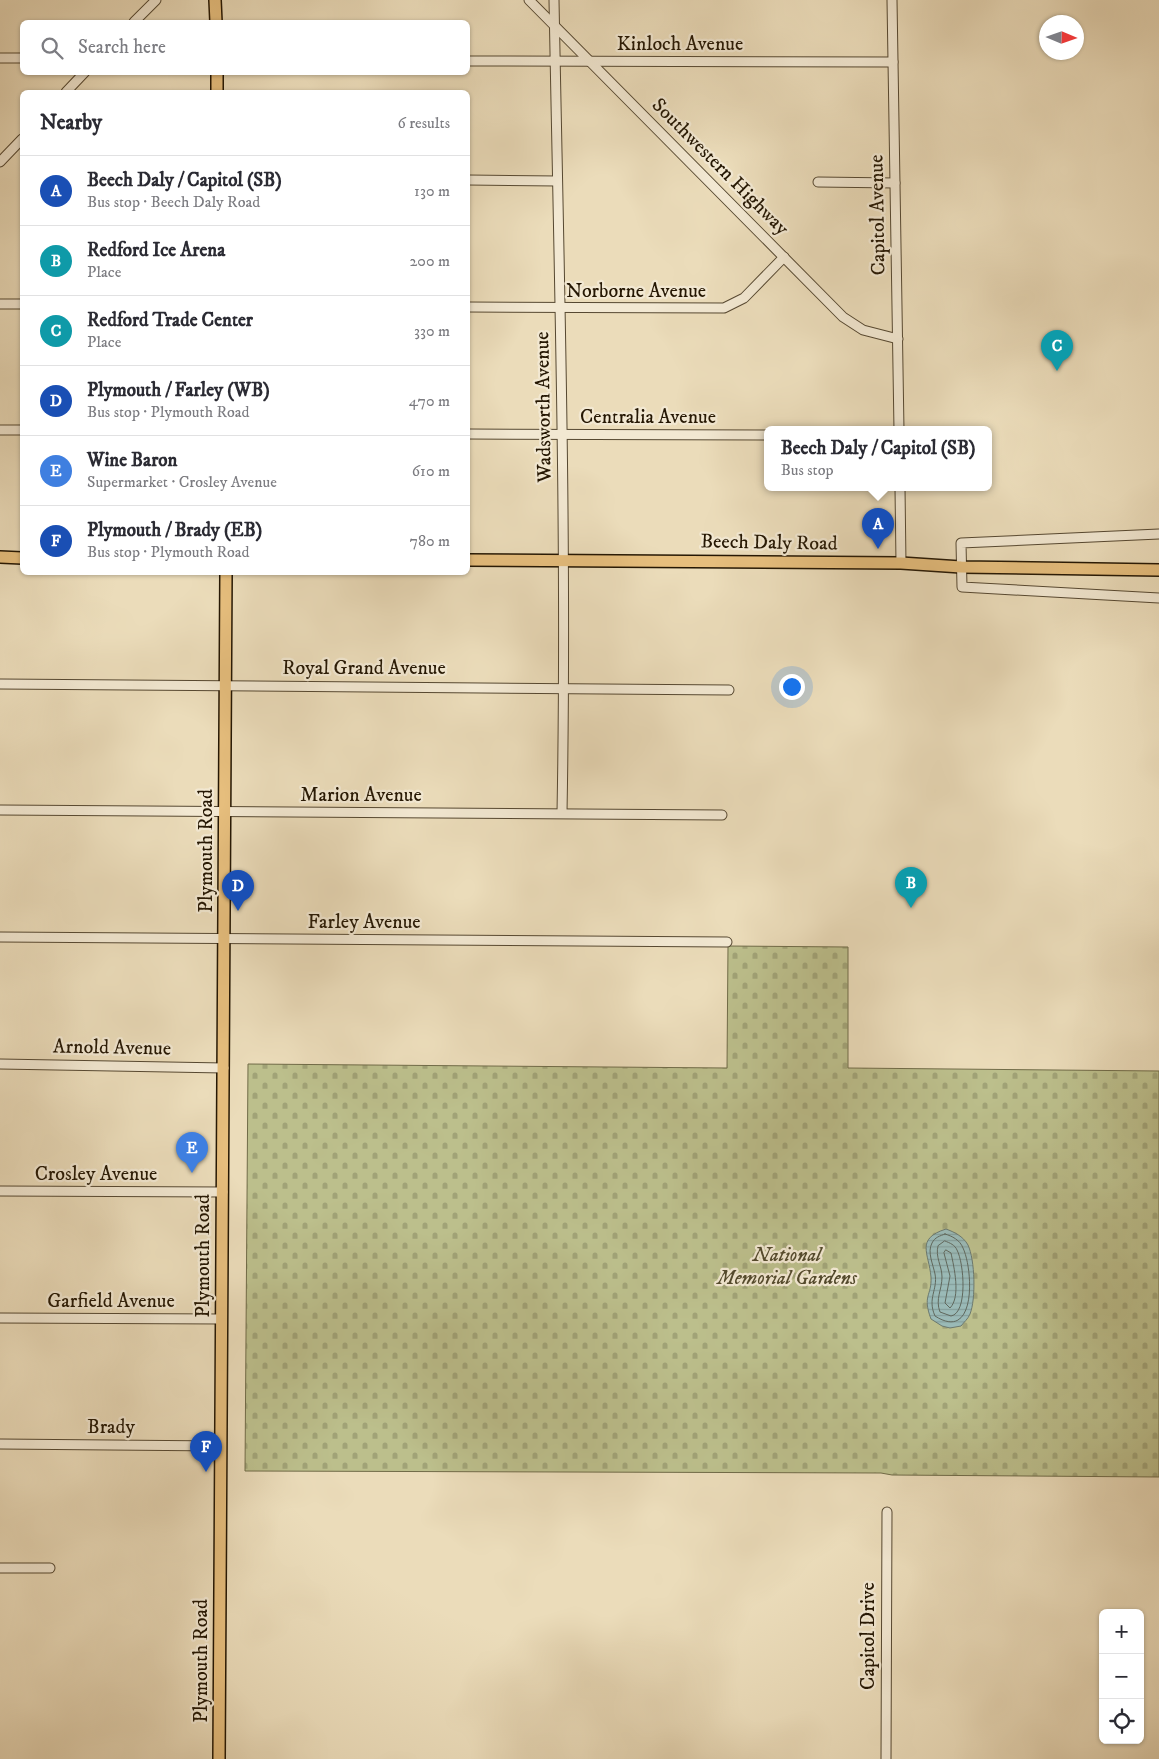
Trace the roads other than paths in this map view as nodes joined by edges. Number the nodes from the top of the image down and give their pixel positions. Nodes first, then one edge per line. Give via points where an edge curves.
1 (156, 0) edge
2 (215, 0) edge
3 (530, 0) edge
4 (554, 0) edge
5 (892, 0) edge
6 (136, 20) edge
7 (216, 20) edge
8 (555, 25) junction
9 (0, 58) edge
10 (20, 58) edge
11 (470, 61) edge
12 (556, 61) junction
13 (591, 61) junction
14 (893, 62) junction
15 (82, 75) edge
16 (217, 75) edge
17 (68, 90) edge
18 (218, 90) edge
19 (20, 140) edge
20 (0, 162) edge
21 (470, 180) edge
22 (557, 181) junction
23 (818, 182) dead end
24 (895, 182) junction
25 (784, 257) junction
26 (0, 304) edge
27 (20, 304) edge
28 (470, 307) edge
29 (560, 308) junction
30 (898, 339) junction
31 (899, 426) edge
32 (0, 430) edge
33 (20, 430) edge
34 (470, 434) edge
35 (562, 434) junction
36 (764, 435) edge
37 (900, 491) edge
38 (1159, 534) edge
39 (0, 557) edge
40 (20, 558) edge
41 (470, 560) edge
42 (563, 560) junction
43 (901, 563) junction
44 (960, 567) junction
45 (1159, 570) edge
46 (226, 575) edge
47 (1159, 598) edge
48 (0, 684) edge
49 (226, 685) junction
50 (564, 687) junction
51 (729, 690) dead end
52 (0, 810) edge
53 (225, 812) junction
54 (562, 813) junction
55 (722, 815) dead end
56 (0, 937) edge
57 (224, 938) junction
58 (727, 942) dead end
59 (0, 1064) edge
60 (224, 1068) junction
61 (0, 1191) edge
62 (223, 1192) junction
63 (0, 1318) edge
64 (222, 1319) junction
65 (0, 1444) edge
66 (221, 1446) junction
67 (887, 1512) dead end
68 (0, 1568) edge
69 (50, 1568) dead end
70 (219, 1759) edge
71 (886, 1759) edge

1 - 6 street
2 - 7 main road
3 - 8 street, Southwestern Highway
4 - 8 street, Wadsworth Avenue
5 - 14 street, Capitol Avenue
8 - 12 street, Wadsworth Avenue
8 - 13 street, Southwestern Highway
9 - 10 street
11 - 12 street, Kinloch Avenue
12 - 13 street, Kinloch Avenue
12 - 22 street, Wadsworth Avenue
13 - 14 street, Kinloch Avenue
13 - 25 street, Southwestern Highway
14 - 24 street, Capitol Avenue
15 - 17 street
16 - 18 main road
19 - 20 street
21 - 22 street
22 - 29 street, Wadsworth Avenue
23 - 24 street
24 - 30 street, Capitol Avenue
25 - 29 street, Norborne Avenue via 744,298 724,308
25 - 30 street, Southwestern Highway via 850,323 863,330
26 - 27 street
28 - 29 street, Norborne Avenue
29 - 35 street, Wadsworth Avenue
30 - 31 street, Capitol Avenue
32 - 33 street
34 - 35 street, Centralia Avenue
35 - 36 street, Centralia Avenue
35 - 42 street, Wadsworth Avenue
37 - 43 street
38 - 44 street via 960,543
39 - 40 main road
41 - 42 main road, Beech Daly Road
42 - 43 main road, Beech Daly Road
42 - 50 street, Wadsworth Avenue
43 - 44 main road, Beech Daly Road
44 - 45 main road, Beech Daly Road
44 - 47 street via 962,588
46 - 49 main road, Plymouth Road
48 - 49 street, Royal Grand Avenue
49 - 50 street, Royal Grand Avenue
49 - 53 main road, Plymouth Road
50 - 51 street, Royal Grand Avenue
50 - 54 street, Wadsworth Avenue
52 - 53 street, Marion Avenue
53 - 54 street, Marion Avenue
53 - 57 main road, Plymouth Road
54 - 55 street, Marion Avenue
56 - 57 street, Farley Avenue
57 - 58 street, Farley Avenue
57 - 60 main road, Plymouth Road
59 - 60 street, Arnold Avenue
60 - 62 main road, Plymouth Road
61 - 62 street, Crosley Avenue
62 - 64 main road, Plymouth Road
63 - 64 street, Garfield Avenue
64 - 66 main road, Plymouth Road
65 - 66 street, Brady
66 - 70 main road, Plymouth Road
67 - 71 street, Capitol Drive
68 - 69 street

